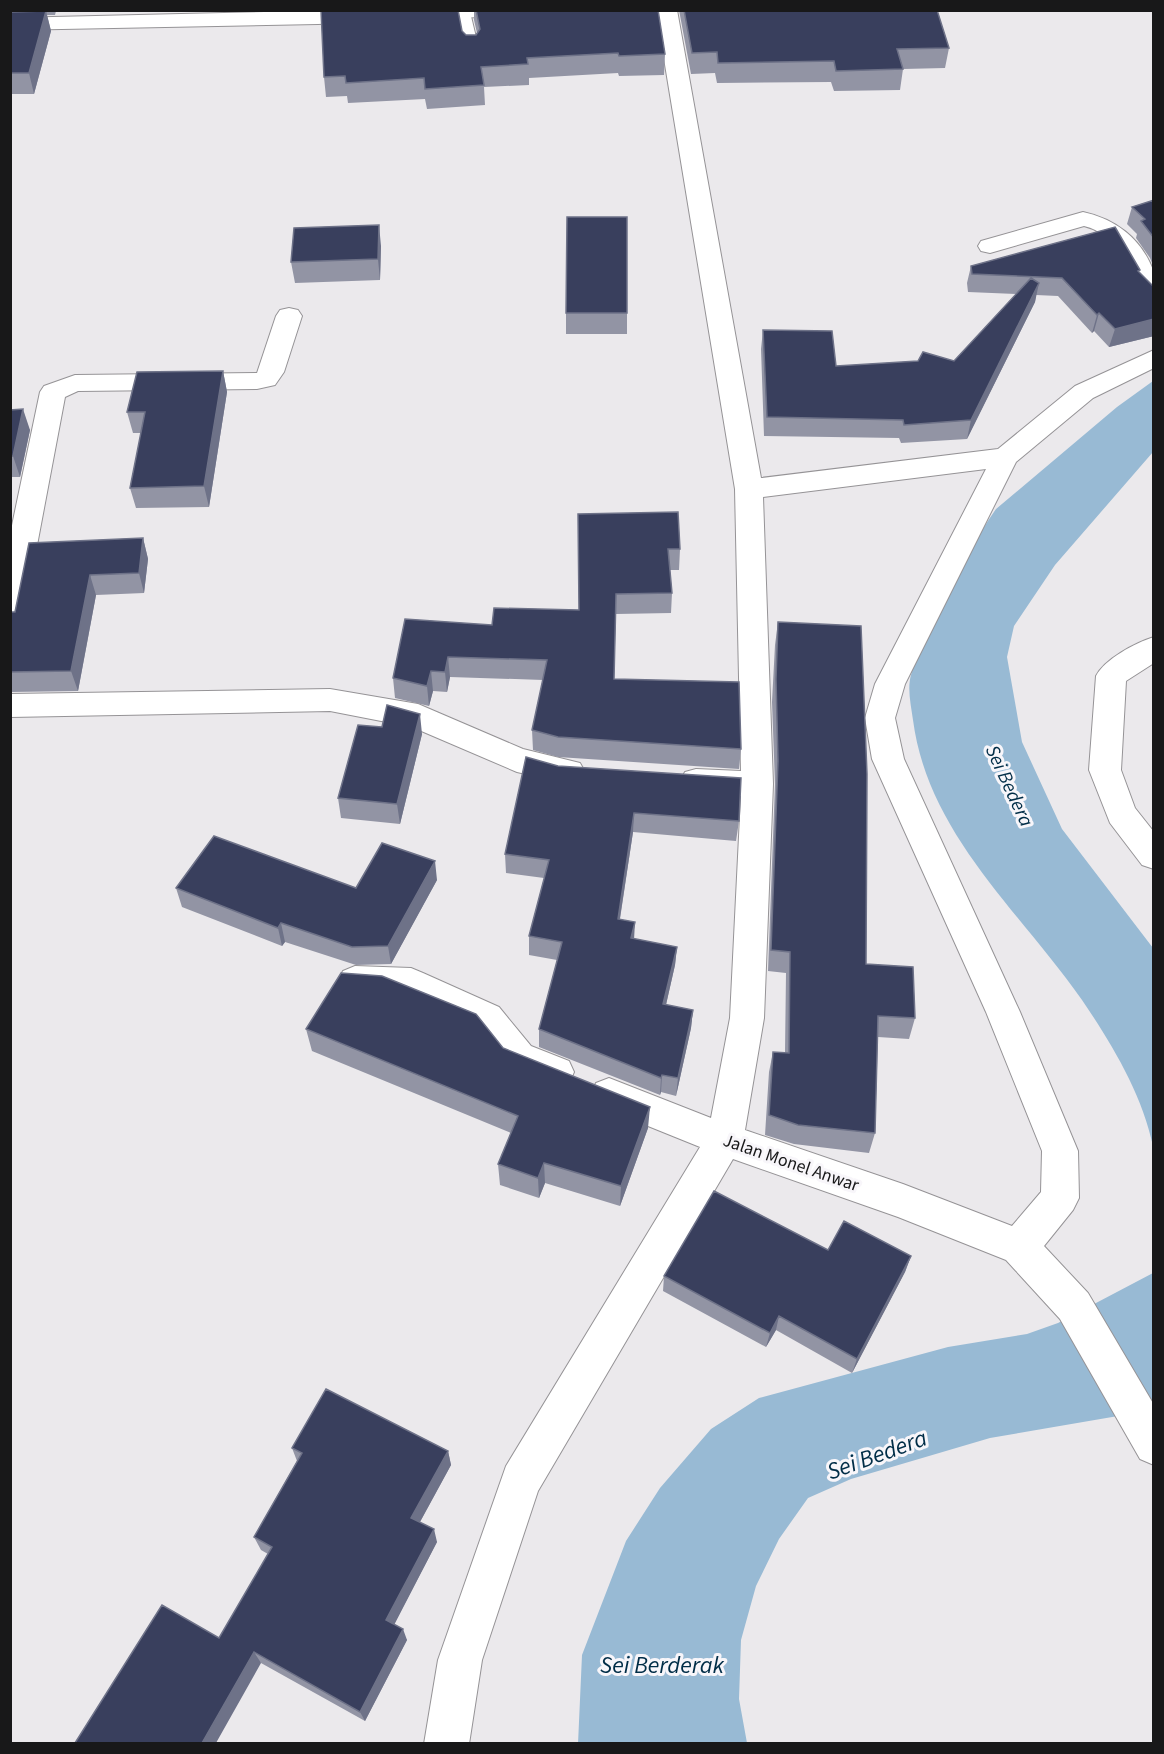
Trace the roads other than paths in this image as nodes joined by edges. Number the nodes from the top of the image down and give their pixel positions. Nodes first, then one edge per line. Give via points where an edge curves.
1 (503, 10) edge
2 (666, 10) edge
3 (463, 12) edge
4 (318, 14) edge
5 (13, 19) edge
6 (472, 50) edge
7 (990, 246) dead end
8 (1154, 296) edge
9 (289, 316) dead end
10 (1154, 358) edge
11 (1005, 457) junction
12 (749, 489) junction
13 (10, 609) edge
14 (1154, 648) edge
15 (1111, 676) junction
16 (1154, 678) edge
17 (10, 706) edge
18 (600, 775) edge
19 (667, 779) edge
20 (757, 784) junction
21 (1154, 856) edge
22 (353, 981) edge
23 (725, 1140) junction
24 (1020, 1247) junction
25 (1154, 1445) edge
26 (446, 1743) edge

1 - 3 street
2 - 12 street
3 - 4 street
3 - 6 lane
4 - 5 street
7 - 8 street via 1083,219 1099,220 1117,231
9 - 13 street via 266,379 75,382 53,392
10 - 11 street via 1084,392
11 - 12 street
11 - 24 street via 890,684 880,718 888,759 1003,1012 1060,1151 1060,1198
12 - 20 street
14 - 15 street
15 - 16 street
15 - 21 street via 1105,770 1121,814
17 - 18 street via 330,700 418,716 517,760 558,771
19 - 20 street
20 - 23 street via 747,1018
22 - 23 street, Jalan Monel Anwar via 411,983 487,1018 518,1057
23 - 24 street, Jalan Monel Anwar via 903,1201
23 - 26 street via 521,1481 460,1660
24 - 25 street, Jalan Monel Anwar via 1074,1306

